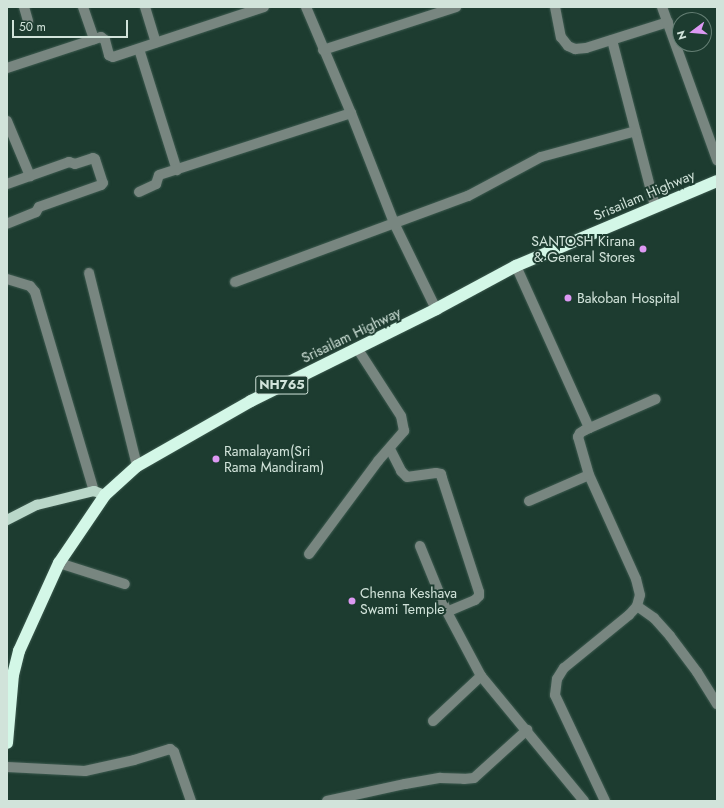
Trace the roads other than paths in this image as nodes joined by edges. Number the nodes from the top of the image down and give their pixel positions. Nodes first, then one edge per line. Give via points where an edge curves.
1 (24, 7) edge
2 (83, 7) edge
3 (145, 7) edge
4 (264, 7) edge
5 (306, 7) edge
6 (422, 7) edge
7 (456, 7) edge
8 (555, 7) edge
9 (662, 7) edge
10 (425, 17) junction
11 (28, 21) dead end
12 (668, 22) junction
13 (94, 39) junction
14 (612, 40) junction
15 (156, 42) junction
16 (139, 49) junction
17 (323, 50) junction
18 (7, 68) edge
19 (351, 113) junction
20 (7, 121) edge
21 (636, 131) junction
22 (717, 160) edge
23 (177, 170) junction
24 (30, 176) junction
25 (717, 181) edge
26 (7, 184) edge
27 (139, 192) dead end
28 (655, 206) junction
29 (394, 223) junction
30 (7, 224) edge
31 (516, 266) junction
32 (90, 273) dead end
33 (7, 279) edge
34 (235, 282) dead end
35 (436, 309) junction
36 (357, 348) junction
37 (656, 399) dead end
38 (589, 428) junction
39 (390, 449) junction
40 (138, 466) junction
41 (589, 475) junction
42 (100, 493) junction
43 (529, 501) dead end
44 (7, 520) edge
45 (420, 546) dead end
46 (309, 554) dead end
47 (59, 563) junction
48 (125, 584) dead end
49 (637, 606) junction
50 (447, 612) junction
51 (481, 676) junction
52 (717, 704) edge
53 (432, 721) dead end
54 (527, 730) junction
55 (7, 743) edge
56 (7, 767) edge
57 (191, 801) edge
58 (327, 801) edge
59 (584, 801) edge
60 (605, 801) edge

1 - 11 street
2 - 13 street
3 - 15 street
4 - 15 street
5 - 17 street
6 - 10 street
7 - 10 street
8 - 14 street via 561,37 568,46 575,49
9 - 12 street
10 - 17 street
12 - 14 street
12 - 22 street
13 - 16 street via 103,38 109,55 113,57
13 - 18 street
14 - 21 street
15 - 16 street
16 - 23 street
17 - 19 street
19 - 23 street
19 - 29 street
20 - 24 street
21 - 28 street
21 - 29 street via 541,157 468,196
23 - 27 street via 159,175 156,184
24 - 26 street
24 - 30 street via 69,162 78,163 92,158 95,159 103,183 40,207 36,212
25 - 28 highway, Srisailam Highway / NH765
28 - 31 highway, Srisailam Highway / NH765
29 - 34 street
29 - 35 street
31 - 35 highway, Srisailam Highway / NH765
31 - 38 street
32 - 40 street
33 - 42 street via 30,286 35,292
35 - 36 highway, Srisailam Highway / NH765
36 - 39 street via 403,422 404,431
36 - 40 highway, Srisailam Highway / NH765 via 250,401
37 - 38 street
38 - 41 street via 578,437
39 - 46 street via 378,461
39 - 50 street via 401,472 407,477 441,474 479,592 479,596 474,600
40 - 42 highway, Srisailam Highway / NH765
41 - 43 street
41 - 49 street via 636,579 640,595
42 - 44 main road via 37,505
42 - 47 highway, Srisailam Highway / NH765
45 - 50 street
47 - 48 street
47 - 55 highway, Srisailam Highway / NH765 via 19,651 13,675
49 - 52 street via 654,618 670,636
49 - 60 street via 564,668 557,679 556,695
50 - 51 street
51 - 53 street
51 - 54 street
54 - 58 street via 474,778 440,778
54 - 59 street
56 - 57 street via 85,771 170,749 174,752

